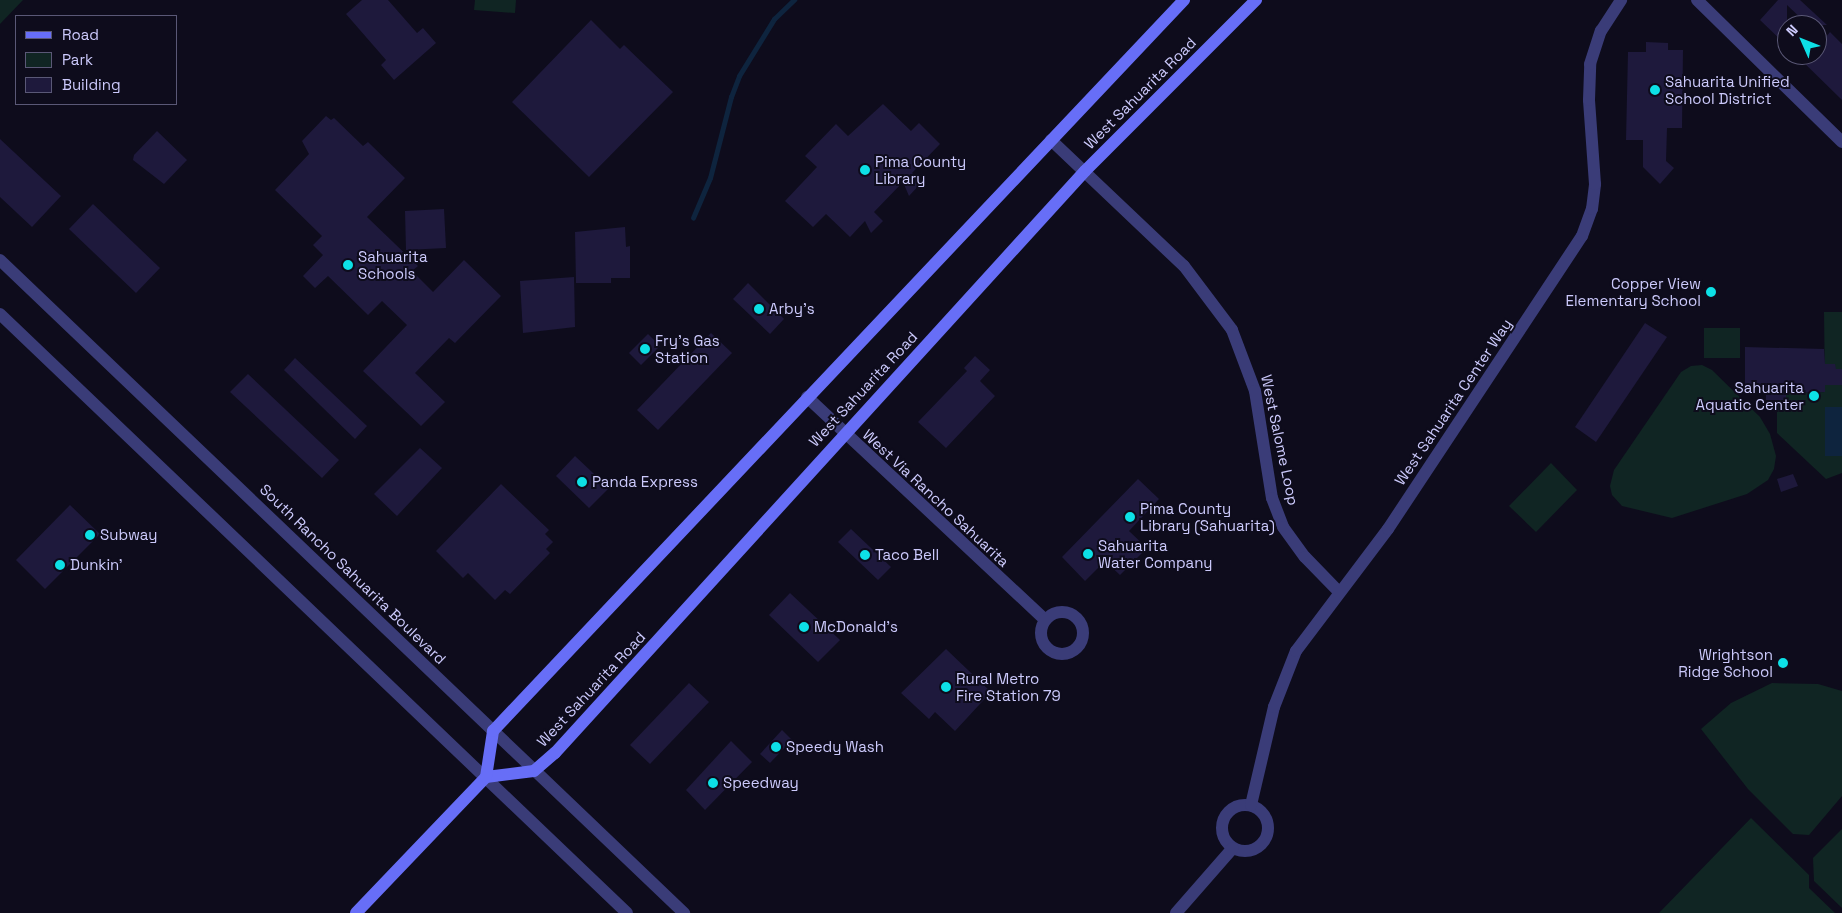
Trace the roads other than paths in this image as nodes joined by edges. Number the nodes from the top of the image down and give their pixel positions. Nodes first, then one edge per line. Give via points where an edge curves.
1 (1184, 0) edge
2 (1256, 0) edge
3 (1621, 0) edge
4 (1697, 0) edge
5 (1051, 140) junction
6 (1842, 142) edge
7 (1085, 171) junction
8 (0, 260) edge
9 (0, 314) edge
10 (807, 397) junction
11 (844, 433) junction
12 (1339, 592) junction
13 (1045, 620) dead end
14 (492, 731) junction
15 (534, 770) junction
16 (486, 777) junction
17 (1251, 805) junction
18 (1234, 848) junction
19 (356, 913) edge
20 (627, 913) edge
21 (684, 913) edge
22 (1176, 913) edge

1 - 5 main road, West Sahuarita Road
2 - 7 main road, West Sahuarita Road
3 - 12 street, West Sahuarita Center Way via 1601,31 1590,64 1595,184 1592,209 1582,236 1388,529
4 - 6 street
5 - 7 street, West Salome Loop
5 - 10 main road, West Sahuarita Road
7 - 11 main road, West Sahuarita Road
7 - 12 street, West Salome Loop via 1184,266 1232,330 1255,391 1272,498 1283,527 1305,558
8 - 14 street, South Rancho Sahuarita Boulevard
9 - 16 street
10 - 11 street, West Via Rancho Sahuarita
10 - 14 main road, West Sahuarita Road
11 - 13 street, West Via Rancho Sahuarita
11 - 15 main road, West Sahuarita Road via 555,753
12 - 17 street, West Sahuarita Center Way via 1296,651 1274,707
14 - 15 street, South Rancho Sahuarita Boulevard
14 - 16 main road
15 - 16 main road
15 - 21 street, South Rancho Sahuarita Boulevard
16 - 19 main road
16 - 20 street
17 - 18 street via 1236,806 1225,816 1222,831
17 - 18 street via 1267,818 1266,839 1249,851
18 - 22 street

